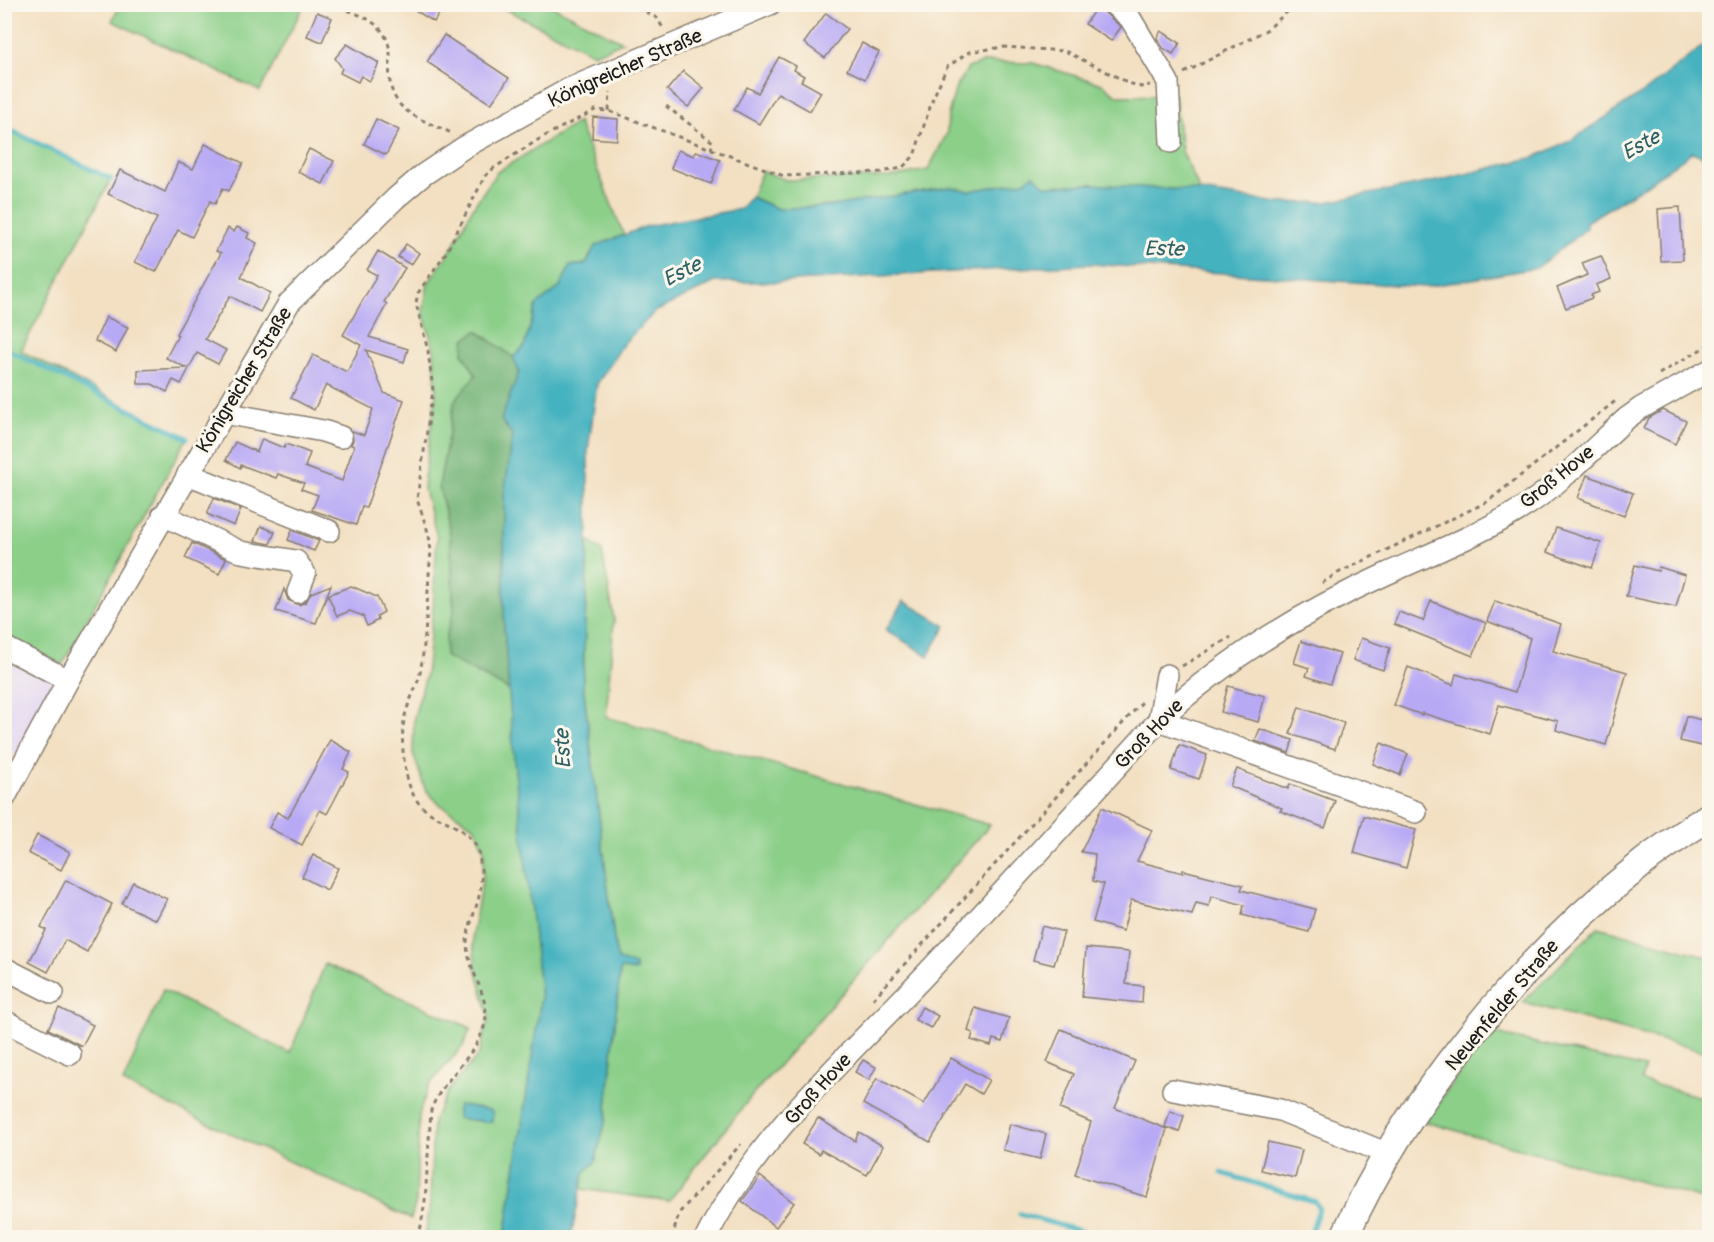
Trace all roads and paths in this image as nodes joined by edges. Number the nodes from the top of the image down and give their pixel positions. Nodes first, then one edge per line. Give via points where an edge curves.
1 (331, 4) edge
2 (630, 4) edge
3 (770, 4) edge
4 (1113, 4) edge
5 (1296, 4) edge
6 (674, 45) junction
7 (1167, 82) junction
8 (666, 106) dead end
9 (1171, 142) dead end
10 (463, 148) junction
11 (711, 149) junction
12 (1710, 370) edge
13 (224, 413) junction
14 (341, 436) dead end
15 (188, 474) junction
16 (163, 515) junction
17 (329, 531) dead end
18 (298, 592) dead end
19 (4, 647) edge
20 (1167, 675) dead end
21 (68, 680) junction
22 (1159, 720) junction
23 (4, 799) edge
24 (1416, 812) dead end
25 (1710, 816) edge
26 (4, 968) edge
27 (53, 993) dead end
28 (4, 1021) edge
29 (70, 1054) dead end
30 (1173, 1090) dead end
31 (1388, 1154) junction
32 (679, 1213) dead end
33 (419, 1238) edge
34 (672, 1238) edge
35 (706, 1238) edge
36 (1344, 1238) edge

1 - 10 path via 373,20 387,37 391,58 389,84 397,101 407,111 450,133
2 - 6 path via 657,18
3 - 6 street, Königreicher Straße
4 - 7 street via 1130,18
5 - 7 path via 1268,29
6 - 10 street, Königreicher Straße via 569,89
7 - 9 street
7 - 11 path via 1141,87 1065,51 1004,47 969,52 947,67 914,156 902,168 784,176
8 - 11 path via 713,142
10 - 13 street, Königreicher Straße via 396,198 289,303
11 - 33 path via 609,111 595,110 541,138 485,176 447,251 418,293 417,313 428,351 432,390 417,499 431,551 420,671 406,712 403,747 408,781 417,803 467,833 479,851 482,882 467,952 485,1013 477,1044 431,1110
12 - 22 street, Groß Hove via 1626,418 1528,504 1458,543 1335,599 1259,642
13 - 14 street
13 - 15 street, Königreicher Straße
15 - 16 street, Königreicher Straße
15 - 17 street
16 - 18 street via 241,552 296,561 304,574
16 - 21 street, Königreicher Straße
19 - 21 street
20 - 22 street
21 - 23 street, Königreicher Straße
22 - 24 street
22 - 35 street, Groß Hove via 822,1082 754,1161
25 - 31 main road, Neuenfelder Straße via 1639,865 1547,948 1459,1052
26 - 27 street
28 - 29 street
30 - 31 street via 1280,1110
31 - 36 main road, Neuenfelder Straße
32 - 34 path

